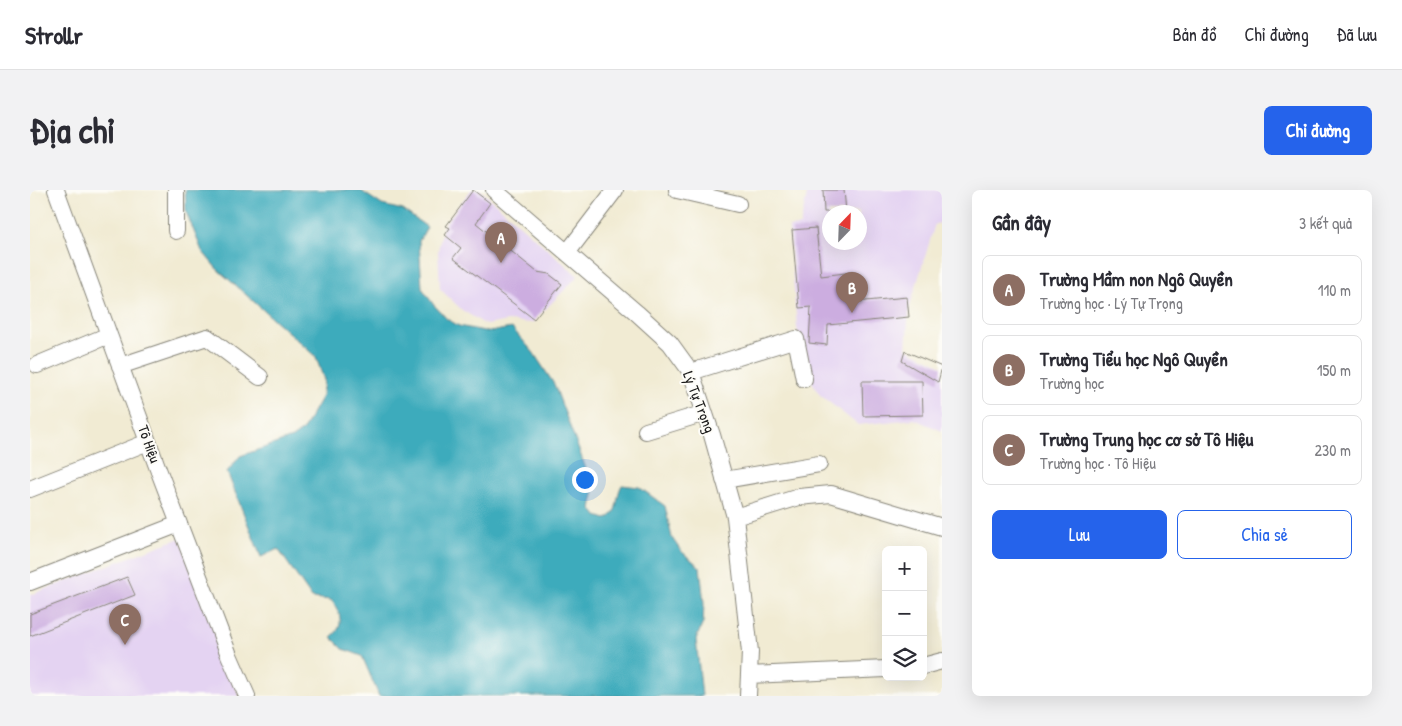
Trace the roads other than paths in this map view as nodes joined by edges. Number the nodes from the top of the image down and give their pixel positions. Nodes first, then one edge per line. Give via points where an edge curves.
1 (56, 190) edge
2 (176, 190) edge
3 (494, 190) edge
4 (614, 190) edge
5 (677, 190) edge
6 (738, 204) dead end
7 (176, 231) dead end
8 (567, 253) junction
9 (109, 335) junction
10 (37, 365) dead end
11 (120, 366) junction
12 (691, 372) junction
13 (260, 378) dead end
14 (804, 379) dead end
15 (705, 413) junction
16 (646, 431) dead end
17 (148, 442) junction
18 (819, 464) dead end
19 (724, 480) junction
20 (30, 488) edge
21 (735, 517) junction
22 (179, 524) junction
23 (942, 527) edge
24 (30, 582) edge
25 (942, 661) edge
26 (927, 665) edge
27 (882, 669) edge
28 (749, 675) junction
29 (247, 696) edge
30 (748, 696) edge

1 - 9 street, Tô Hiệu
2 - 7 street
3 - 8 street, Lý Tự Trọng
4 - 8 street
5 - 6 street
8 - 12 street, Lý Tự Trọng via 670,343
9 - 10 street
9 - 11 street, Tô Hiệu
11 - 13 street via 207,337
11 - 17 street, Tô Hiệu
12 - 14 street via 796,339
12 - 15 street, Lý Tự Trọng
15 - 16 street
15 - 19 street, Lý Tự Trọng
17 - 20 street
17 - 22 street, Tô Hiệu
18 - 19 street
19 - 21 street, Lý Tự Trọng
21 - 23 street via 799,497 831,494
21 - 28 street, Lý Tự Trọng via 750,652
22 - 24 street
22 - 29 street, Tô Hiệu
25 - 26 street
27 - 28 street
28 - 30 street, Lý Tự Trọng

